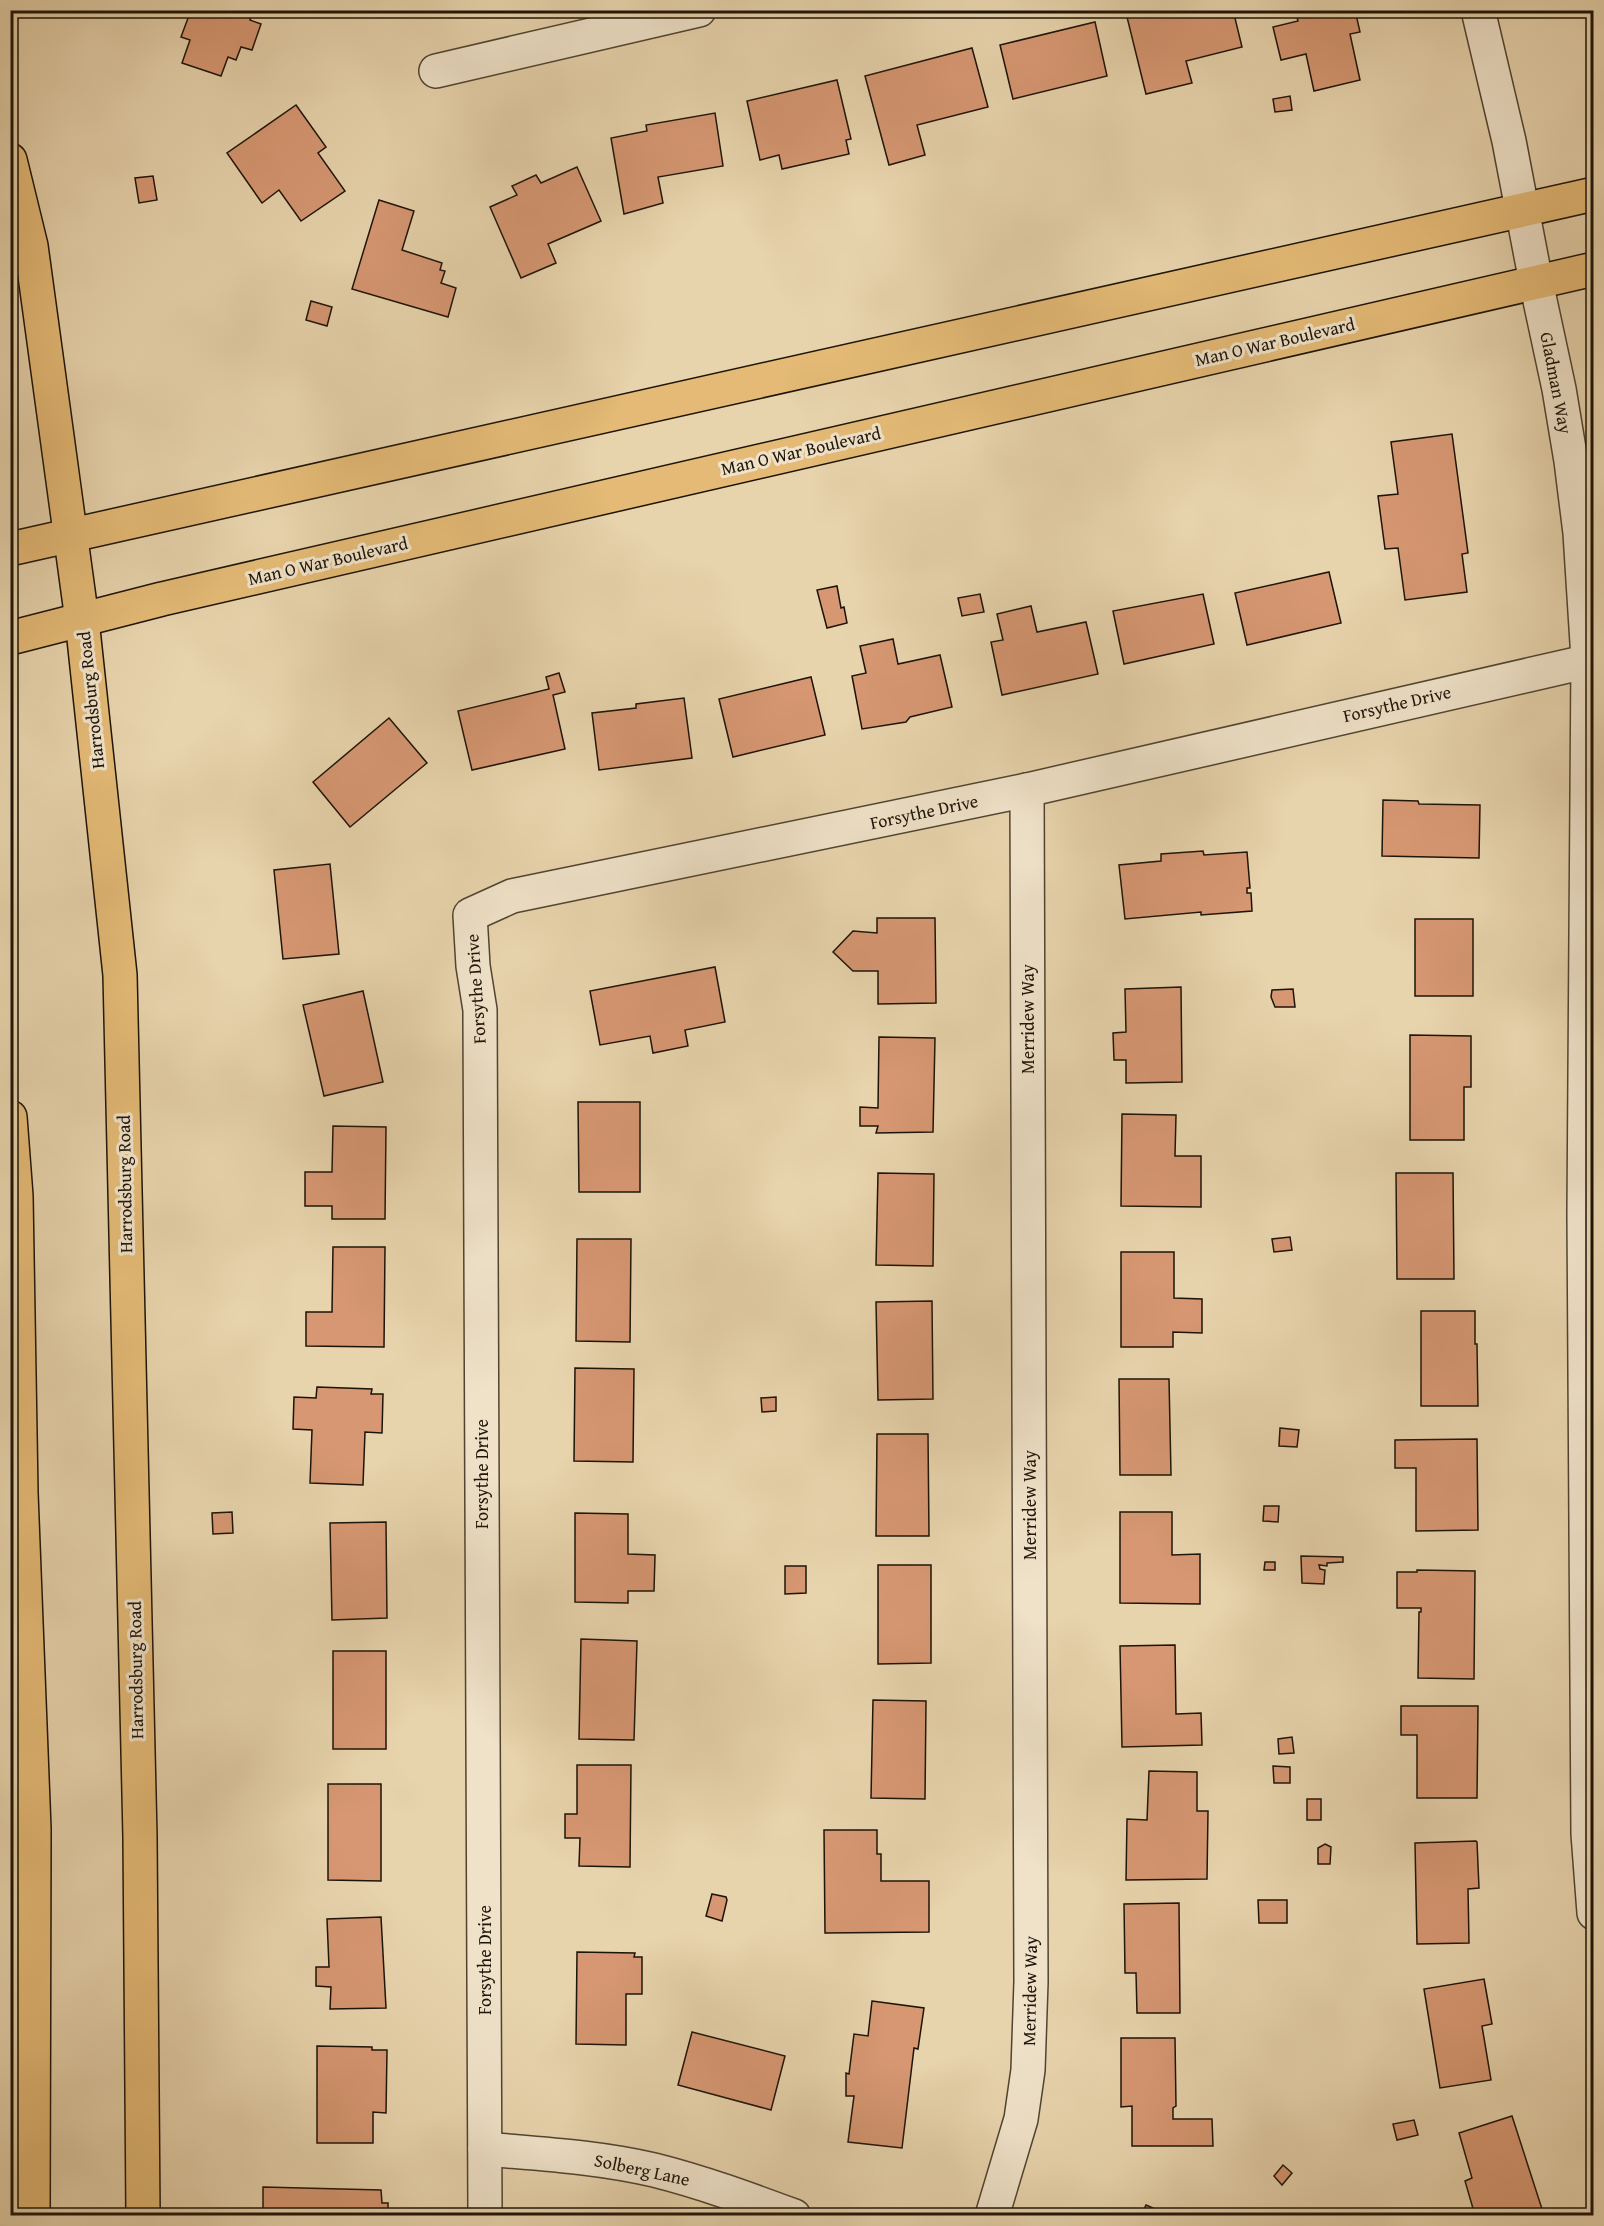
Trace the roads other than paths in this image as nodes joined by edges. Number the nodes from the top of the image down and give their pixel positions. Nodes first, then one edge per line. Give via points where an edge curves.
1 (699, 10) edge
2 (1478, 10) edge
3 (436, 71) dead end
4 (10, 160) edge
5 (1593, 194) edge
6 (1523, 209) junction
7 (1593, 269) edge
8 (1536, 282) junction
9 (70, 534) junction
10 (10, 549) edge
11 (82, 620) junction
12 (10, 638) edge
13 (1591, 660) edge
14 (1027, 790) junction
15 (10, 1117) edge
16 (1593, 1913) edge
17 (485, 2150) junction
18 (33, 2216) edge
19 (143, 2216) edge
20 (485, 2216) edge
21 (794, 2216) edge
22 (992, 2216) edge

1 - 3 street
2 - 6 street, Gladman Way
4 - 9 main road, Harrodsburg Road via 31,246
5 - 6 main road
6 - 8 street, Gladman Way
6 - 9 main road
7 - 8 main road, Man O War Boulevard
8 - 11 main road, Man O War Boulevard
8 - 13 street, Gladman Way via 1571,461
9 - 10 main road
9 - 11 main road, Harrodsburg Road
11 - 12 main road, Man O War Boulevard
11 - 19 main road, Harrodsburg Road via 120,975 140,1837
13 - 14 street, Forsythe Drive
13 - 16 street, Gladman Way via 1584,1213 1588,1833
14 - 17 street, Forsythe Drive via 512,896 470,915 480,1010
14 - 22 street, Merridew Way via 1031,1982 1028,2070 1021,2119
15 - 18 main road via 16,1196 21,1493 34,1829
17 - 20 street, Forsythe Drive
17 - 21 street, Solberg Lane via 581,2157 654,2170 725,2190

